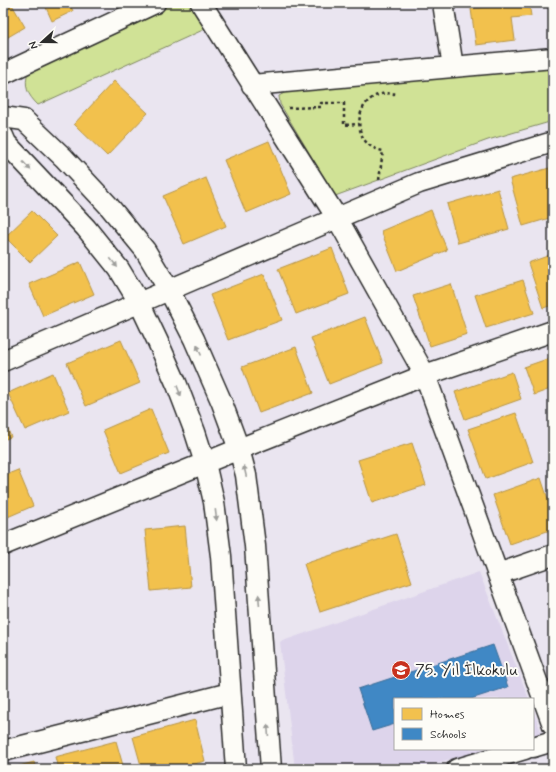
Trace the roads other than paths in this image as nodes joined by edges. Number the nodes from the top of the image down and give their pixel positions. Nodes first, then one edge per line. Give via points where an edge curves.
1 (155, 3) edge
2 (201, 3) edge
3 (443, 3) edge
4 (553, 58) edge
5 (453, 67) junction
6 (3, 74) edge
7 (252, 85) junction
8 (3, 118) edge
9 (3, 136) edge
10 (553, 142) edge
11 (337, 218) junction
12 (169, 290) junction
13 (139, 302) junction
14 (553, 331) edge
15 (3, 360) edge
16 (425, 375) junction
17 (239, 449) junction
18 (205, 463) junction
19 (3, 545) edge
20 (553, 555) edge
21 (498, 574) junction
22 (230, 693) junction
23 (553, 725) edge
24 (553, 741) edge
25 (534, 747) edge
26 (522, 750) edge
27 (3, 751) edge
28 (236, 769) edge
29 (271, 769) edge
30 (456, 769) edge

1 - 6 street
2 - 7 street
3 - 5 street
4 - 5 street
5 - 7 street
7 - 11 street
8 - 12 street via 24,120 64,158 145,250
9 -> 13 street via 6,143 86,228 119,269
10 - 11 street via 420,183
11 - 12 street
11 - 16 street
12 - 13 street
17 -> 12 street via 194,339
13 - 15 street
13 -> 18 street via 177,385
14 - 16 street
16 - 17 street
16 - 21 street
17 - 18 street
29 -> 17 street via 255,546 246,475
18 - 19 street
18 -> 22 street via 214,502 221,556
20 - 21 street
21 - 23 street
22 - 27 street
22 - 28 street
24 - 25 street
26 - 30 street

